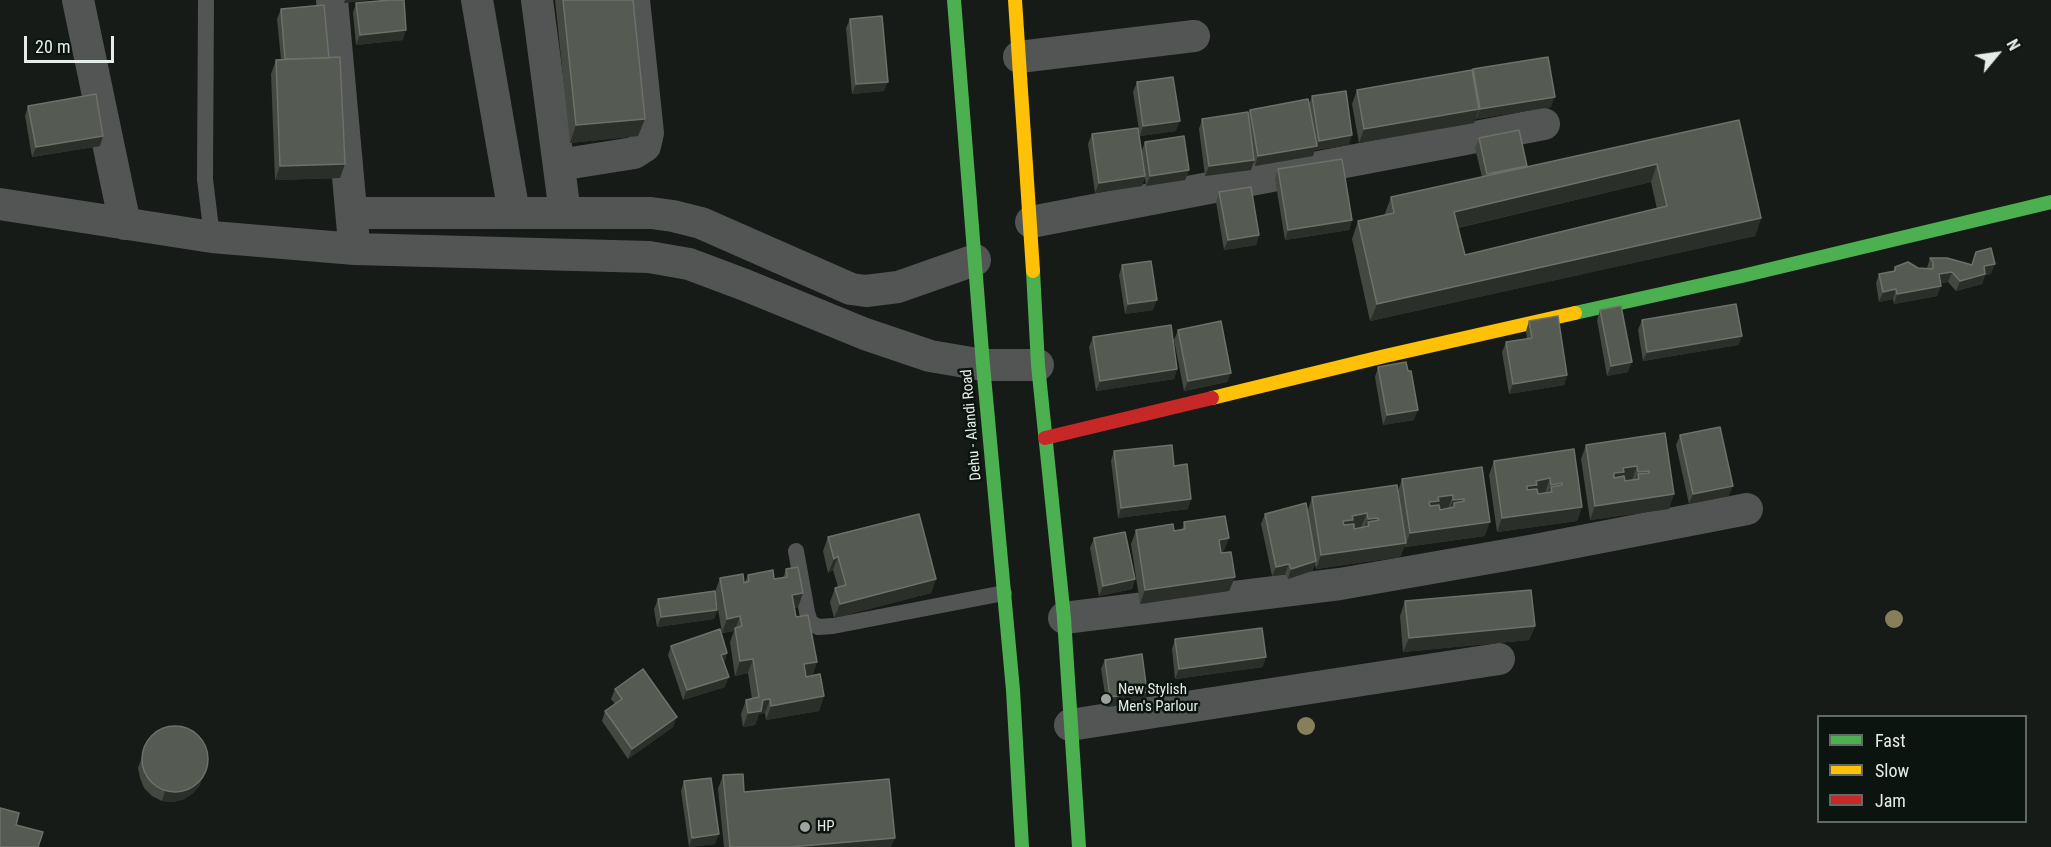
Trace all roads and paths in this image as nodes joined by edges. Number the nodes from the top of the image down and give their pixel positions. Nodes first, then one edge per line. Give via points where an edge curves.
1 (78, 0) edge
2 (332, 0) edge
3 (477, 0) edge
4 (537, 0) edge
5 (634, 0) edge
6 (954, 0) edge
7 (1015, 0) edge
8 (206, 2) dead end
9 (1194, 36) dead end
10 (1019, 57) junction
11 (1544, 124) dead end
12 (559, 165) junction
13 (2051, 202) edge
14 (0, 204) edge
15 (352, 213) junction
16 (513, 213) junction
17 (565, 213) junction
18 (1031, 222) junction
19 (125, 224) junction
20 (212, 237) junction
21 (355, 249) junction
22 (975, 260) junction
23 (983, 365) junction
24 (1038, 365) junction
25 (1045, 438) junction
26 (1747, 509) dead end
27 (796, 551) dead end
28 (1004, 593) junction
29 (1064, 618) junction
30 (1499, 659) dead end
31 (1070, 725) junction
32 (1022, 847) edge
33 (1079, 847) edge

1 - 19 street
2 - 15 street
3 - 16 street
4 - 12 street
5 - 12 street via 648,133 645,146 634,153
6 - 22 main road, Dehu - Alandi Road
7 - 10 main road
8 - 20 lane via 205,179
9 - 10 street
10 - 18 main road
11 - 18 street
12 - 17 street
13 - 25 main road
14 - 19 street
15 - 16 street
15 - 21 street
16 - 17 street
17 - 22 street via 651,213 692,221 851,289 867,291 898,287
18 - 24 main road
19 - 20 street
20 - 21 street
21 - 23 street via 649,257 690,264 865,334 930,356
22 - 23 main road, Dehu - Alandi Road
23 - 24 street
23 - 28 main road, Dehu - Alandi Road
24 - 25 main road
25 - 29 main road
26 - 29 street via 1340,584
27 - 28 lane via 807,612 810,622 818,627
28 - 32 main road, Dehu - Alandi Road
29 - 31 main road
30 - 31 street
31 - 33 main road

